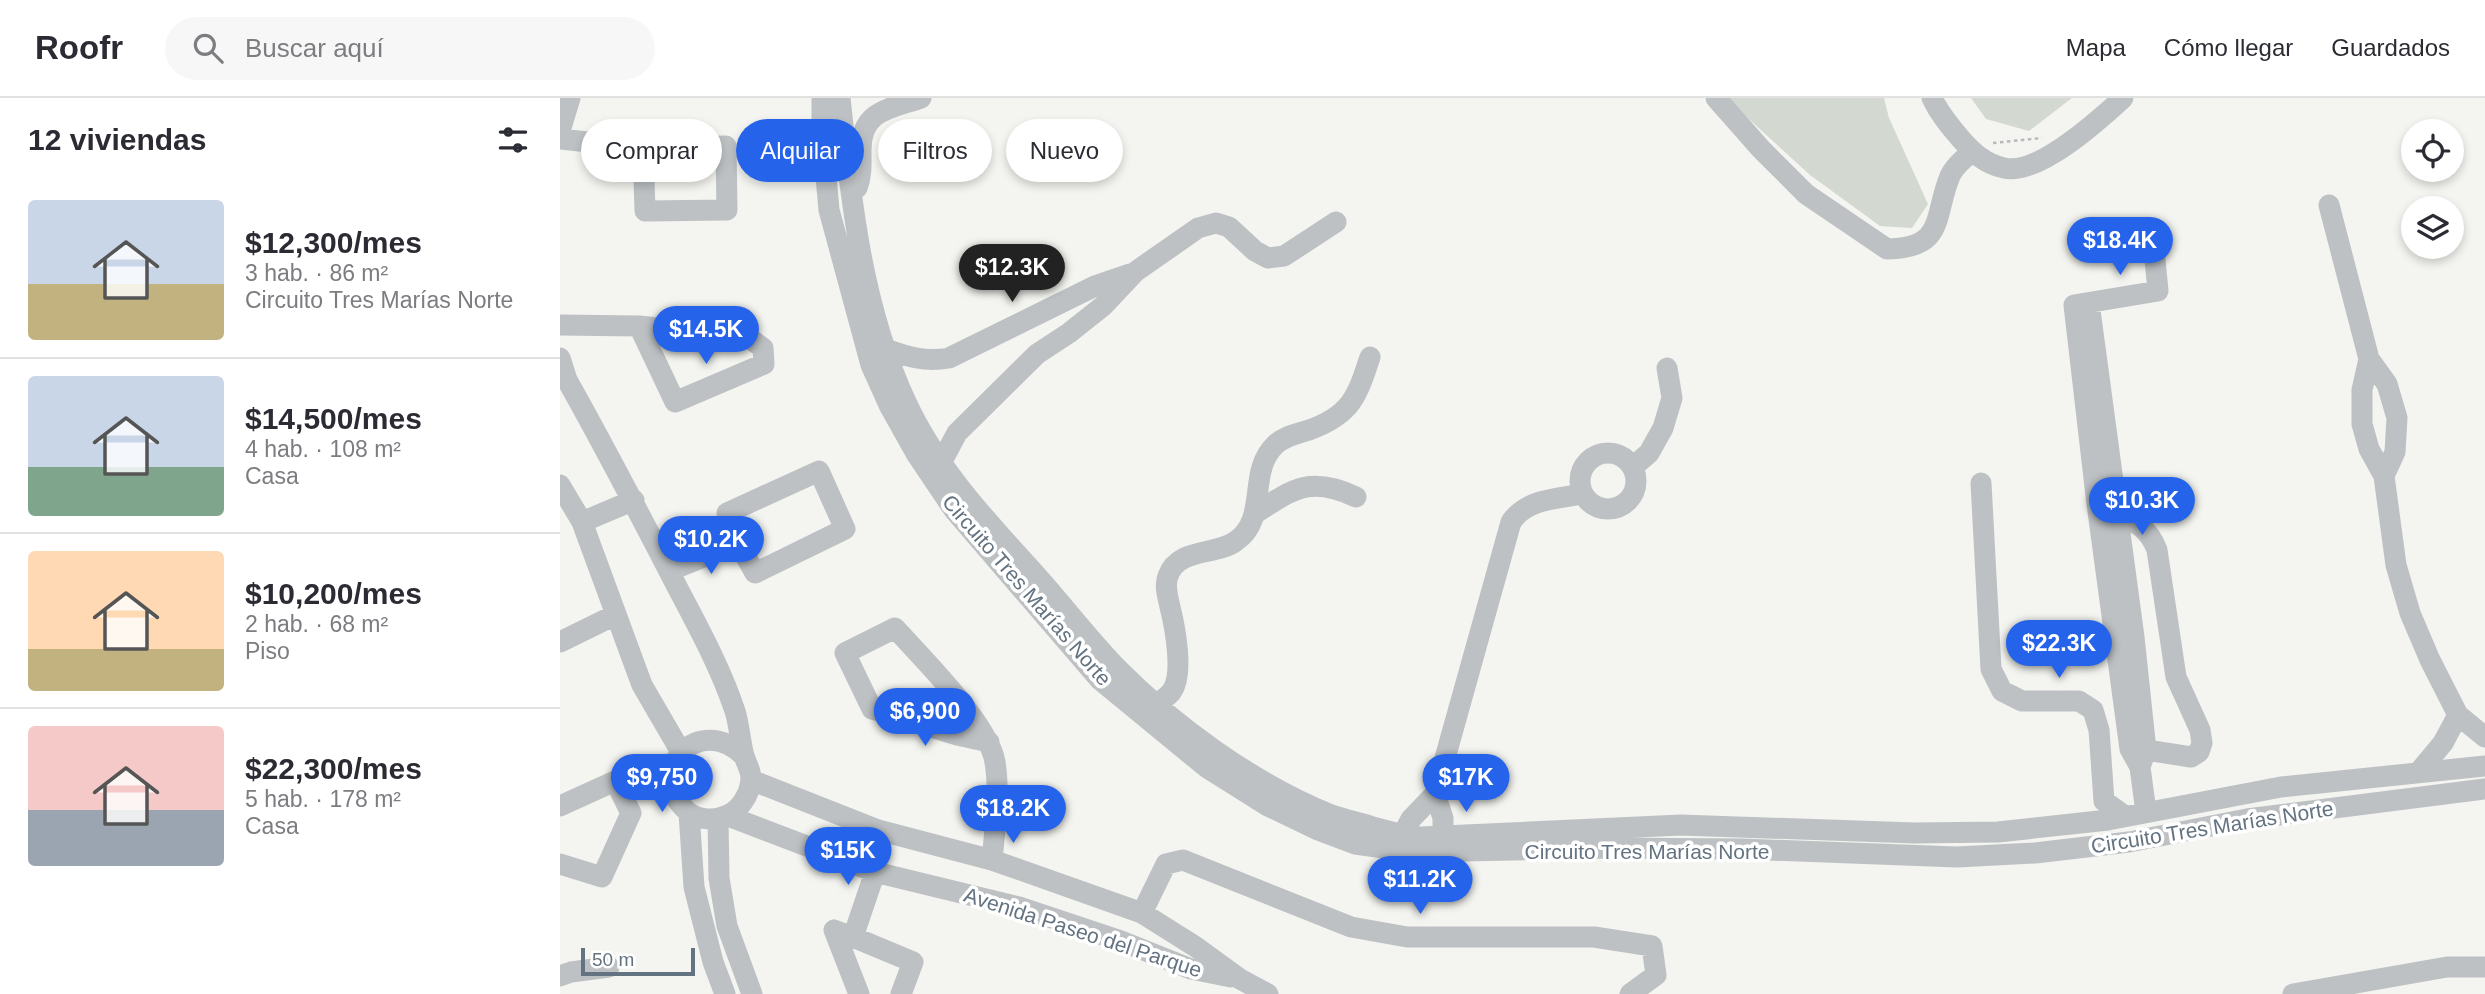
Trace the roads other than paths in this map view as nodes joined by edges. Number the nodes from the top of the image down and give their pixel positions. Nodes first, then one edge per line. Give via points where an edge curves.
1 (570, 98) edge
2 (822, 98) edge
3 (840, 98) edge
4 (921, 98) edge
5 (1716, 98) edge
6 (1932, 98) edge
7 (2123, 98) edge
8 (873, 116) junction
9 (560, 131) edge
10 (560, 139) edge
11 (581, 141) edge
12 (643, 148) joint
13 (1971, 152) junction
14 (851, 204) junction
15 (2329, 205) dead end
16 (829, 210) junction
17 (1336, 222) dead end
18 (2153, 239) dead end
19 (1135, 272) junction
20 (560, 325) edge
21 (639, 326) junction
22 (1016, 326) junction
23 (886, 349) junction
24 (1037, 354) junction
25 (1370, 357) dead end
26 (560, 358) edge
27 (2369, 359) junction
28 (1667, 368) dead end
29 (941, 463) junction
30 (1633, 467) junction
31 (2384, 476) junction
32 (1981, 483) dead end
33 (560, 485) edge
34 (1582, 494) junction
35 (1356, 497) dead end
36 (634, 500) junction
37 (2110, 506) junction
38 (1256, 513) junction
39 (582, 522) junction
40 (738, 543) junction
41 (669, 570) junction
42 (615, 615) junction
43 (560, 642) edge
44 (1108, 673) junction
45 (1156, 705) junction
46 (2458, 715) junction
47 (2485, 737) edge
48 (989, 742) junction
49 (744, 755) junction
50 (678, 757) junction
51 (2143, 758) junction
52 (2485, 766) edge
53 (2418, 773) junction
54 (751, 780) junction
55 (615, 781) junction
56 (2485, 789) edge
57 (1435, 794) junction
58 (2104, 801) junction
59 (560, 806) edge
60 (689, 813) junction
61 (2135, 814) junction
62 (723, 817) junction
63 (2081, 824) junction
64 (1402, 836) junction
65 (1443, 837) junction
66 (992, 859) junction
67 (560, 864) edge
68 (875, 872) junction
69 (1030, 874) junction
70 (1019, 907) junction
71 (1142, 913) junction
72 (853, 937) junction
73 (609, 967) dead end
74 (2485, 967) edge
75 (560, 976) edge
76 (1240, 979) junction
77 (725, 994) edge
78 (752, 994) edge
79 (859, 994) edge
80 (901, 994) edge
81 (1268, 994) edge
82 (1630, 994) edge
83 (2293, 994) edge

1 - 9 street
2 - 16 street, Circuito Tres Marías Norte
3 - 8 street
3 - 14 street, Circuito Tres Marías Norte
4 - 8 street
5 - 13 street via 1806,194 1887,249 1922,243 1934,228 1950,176
6 - 13 street
7 - 13 street via 2061,148 2028,166 2006,169
8 - 14 street via 864,128 859,184
10 - 11 street
12 - 12 street via 645,211 727,210 726,146
14 - 16 street
14 - 23 street, Circuito Tres Marías Norte
15 - 27 street
16 - 44 street, Circuito Tres Marías Norte via 871,365 917,455 954,510
17 - 19 street via 1284,256 1268,258 1229,227 1216,223 1198,228
18 - 37 street via 2158,291 2089,303
19 - 22 street via 1094,286
19 - 24 street via 1103,306
20 - 21 street
21 - 21 street via 749,338 764,348 764,364 675,402
22 - 23 street via 949,358 912,359
22 - 24 street
23 - 29 street, Circuito Tres Marías Norte via 906,403
24 - 29 street via 957,433
25 - 38 street via 1360,387 1343,414 1275,445 1263,464
26 - 36 street via 567,380
27 - 31 street via 2362,390 2362,424
27 - 31 street via 2387,384 2398,418 2395,452
28 - 30 street via 1672,398 1663,428 1649,453
29 - 44 street, Circuito Tres Marías Norte
30 - 34 street via 1616,453 1595,455 1580,472
30 - 34 street via 1635,490 1621,507 1598,509
31 - 46 street via 2396,565 2410,613
32 - 58 street via 1991,668 2002,691 2022,701 2078,701 2093,710 2099,730
33 - 39 street
34 - 57 street via 1530,504 1511,522
35 - 38 street via 1338,488 1313,485 1287,492
36 - 39 street
36 - 41 street
37 - 51 street via 2130,749
37 - 51 street via 2151,534 2176,677 2202,743 2191,757
38 - 45 street via 1238,540 1182,558 1172,567 1167,593 1179,660 1173,691
39 - 42 street
40 - 40 street via 755,573 845,529 819,471 727,513
40 - 41 street
41 - 49 street via 735,711
42 - 43 street
42 - 50 street via 642,685
44 - 45 street, Circuito Tres Marías Norte
44 - 56 street, Circuito Tres Marías Norte via 1206,767 1268,806 1355,844 1414,852 1621,848 1957,857 2035,853 2129,842 2246,819
45 - 64 street, Circuito Tres Marías Norte via 1279,791 1331,815
46 - 47 street
46 - 53 street via 2443,743
48 - 48 street via 971,714 895,628 845,653 872,709
48 - 66 street via 995,761
49 - 50 street via 717,739 697,741
49 - 54 street
50 - 55 street
50 - 60 street via 671,781 676,799
51 - 61 street
52 - 53 street, Circuito Tres Marías Norte
53 - 61 street, Circuito Tres Marías Norte via 2281,787
54 - 62 street via 745,801
54 - 66 street, Avenida Paseo del Parque via 878,830
55 - 59 street
55 - 67 street via 631,813 602,877
57 - 64 street
57 - 65 street
58 - 61 street
58 - 63 street
60 - 62 street via 703,819
60 - 77 street via 694,887
61 - 63 street, Circuito Tres Marías Norte
62 - 68 street, Avenida Paseo del Parque
62 - 78 street via 719,878 727,926
63 - 65 street, Circuito Tres Marías Norte via 1915,833 1681,825
64 - 65 street, Circuito Tres Marías Norte
66 - 69 street, Avenida Paseo del Parque
68 - 70 street, Avenida Paseo del Parque
68 - 72 street
69 - 70 street
69 - 71 street, Avenida Paseo del Parque
70 - 76 street, Avenida Paseo del Parque via 1191,969
71 - 76 street, Avenida Paseo del Parque
71 - 82 street, Avenida Paseo del Parque via 1166,864 1183,860 1351,927 1408,937 1594,937 1652,946 1656,975
72 - 79 street via 834,930
72 - 80 street via 913,962
73 - 75 street
74 - 83 street via 2447,967
76 - 81 street, Avenida Paseo del Parque

